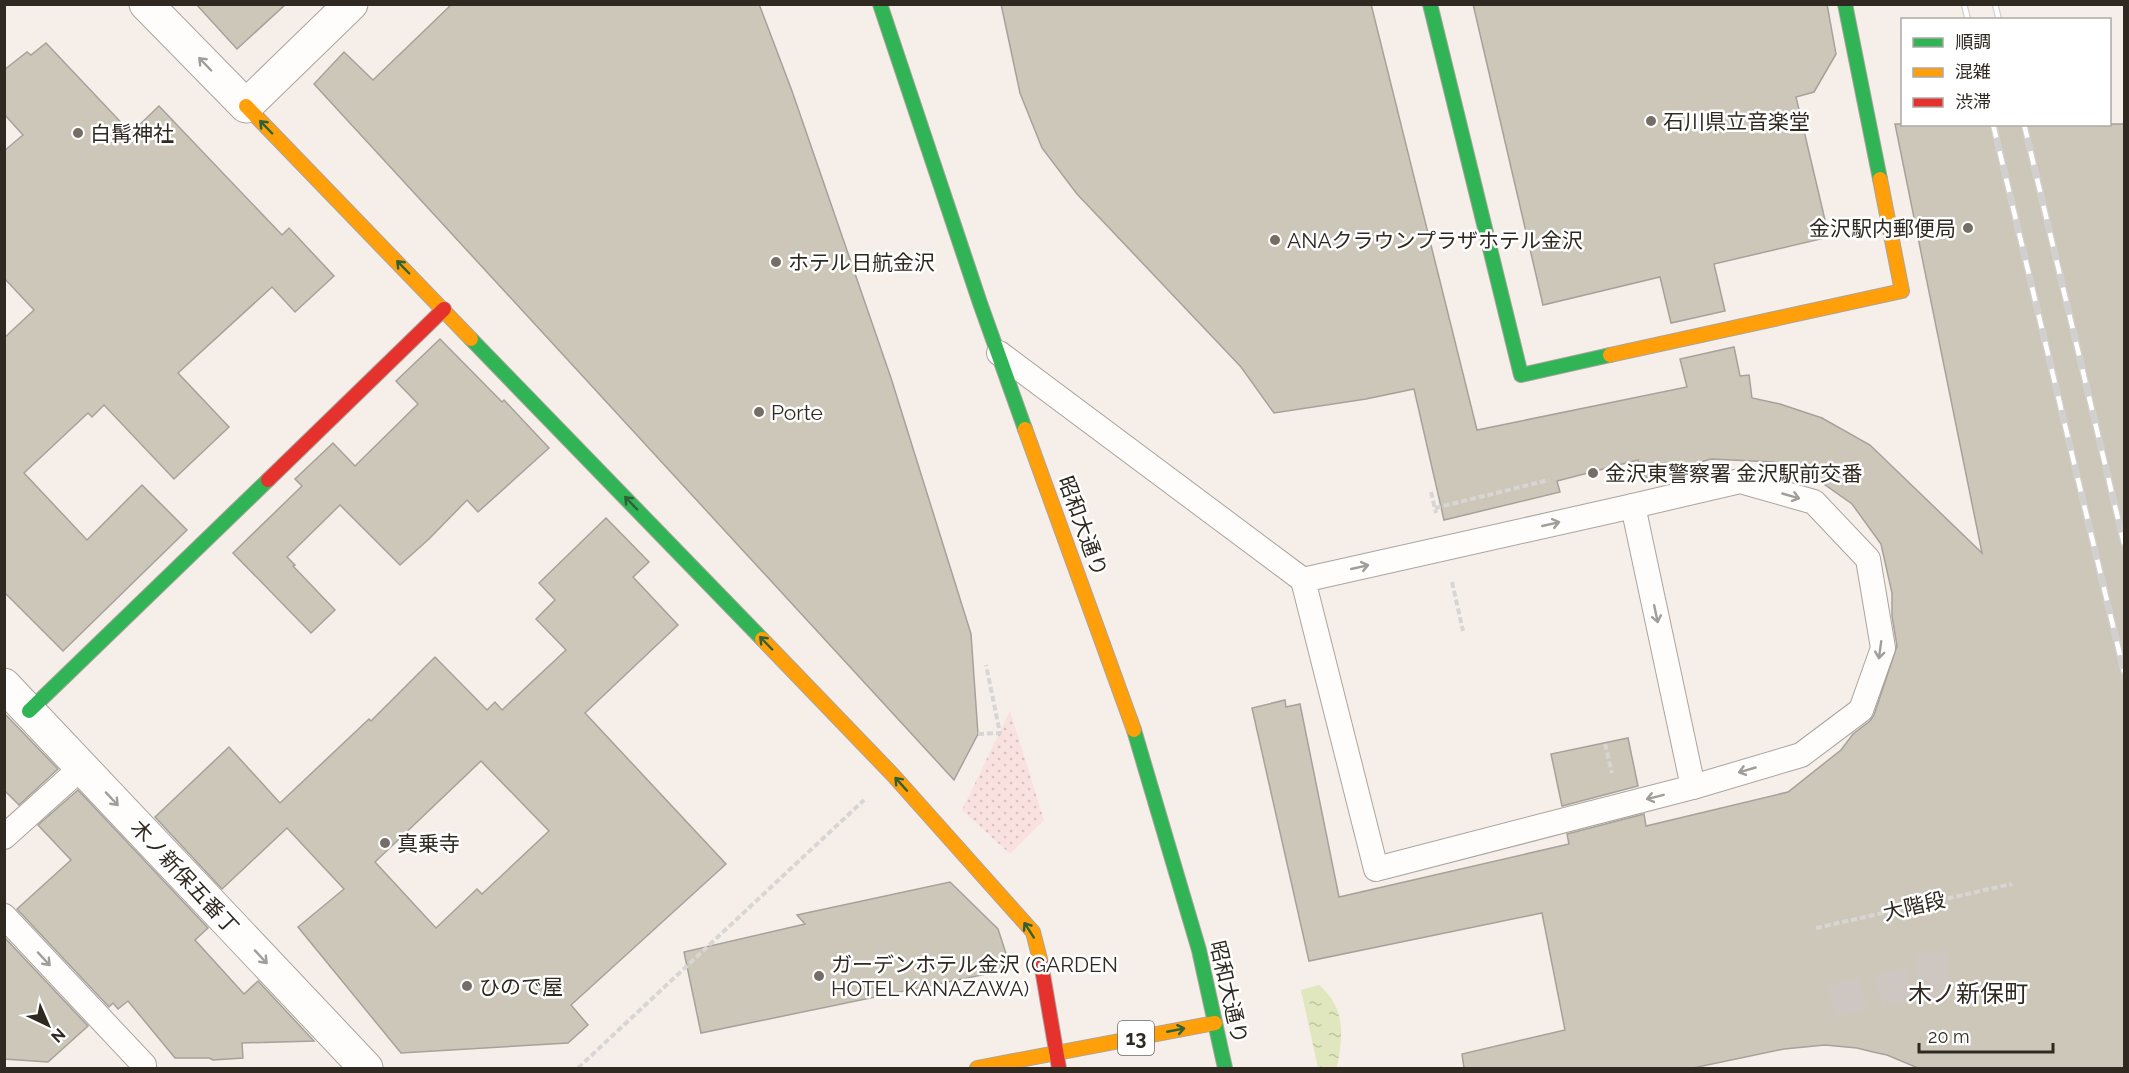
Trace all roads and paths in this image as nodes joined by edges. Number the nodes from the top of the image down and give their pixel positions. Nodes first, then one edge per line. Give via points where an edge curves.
1 (146, 4) edge
2 (351, 4) edge
3 (880, 4) edge
4 (1430, 4) edge
5 (1845, 4) edge
6 (246, 106) junction
7 (444, 309) junction
8 (999, 353) junction
9 (1549, 480) dead end
10 (1633, 506) junction
11 (1435, 508) dead end
12 (1303, 580) junction
13 (986, 665) dead end
14 (4, 685) edge
15 (29, 711) junction
16 (978, 734) dead end
17 (82, 767) junction
18 (892, 774) junction
19 (1693, 787) junction
20 (4, 837) edge
21 (2012, 884) dead end
22 (4, 916) edge
23 (1816, 928) dead end
24 (1215, 1023) junction
25 (1057, 1053) junction
26 (144, 1068) edge
27 (366, 1068) edge
28 (578, 1068) edge
29 (977, 1068) edge
30 (1059, 1068) edge
31 (1225, 1068) edge

6 -> 1 street
2 - 6 street
3 - 8 street, 昭和大通り
4 - 5 street via 1521,375 1902,291
7 -> 6 street
7 - 15 street
18 -> 7 street
8 - 12 lane
8 - 24 street, 昭和大通り via 1140,745 1199,950
9 - 11 path
12 -> 10 lane
10 -> 19 lane
10 -> 19 lane via 1740,481 1814,502 1868,559 1883,648 1861,710 1801,755
19 -> 12 lane via 1376,869
13 - 16 path via 1000,732
14 - 15 street, 木ノ新保五番丁
15 - 17 street, 木ノ新保五番丁
17 - 20 lane
17 -> 27 street, 木ノ新保五番丁
25 -> 18 street via 1033,932
18 - 28 path
21 - 23 path, 大階段
22 -> 26 lane
25 -> 24 street, 13
24 - 31 street, 昭和大通り
25 - 29 street, 13
25 - 30 street

